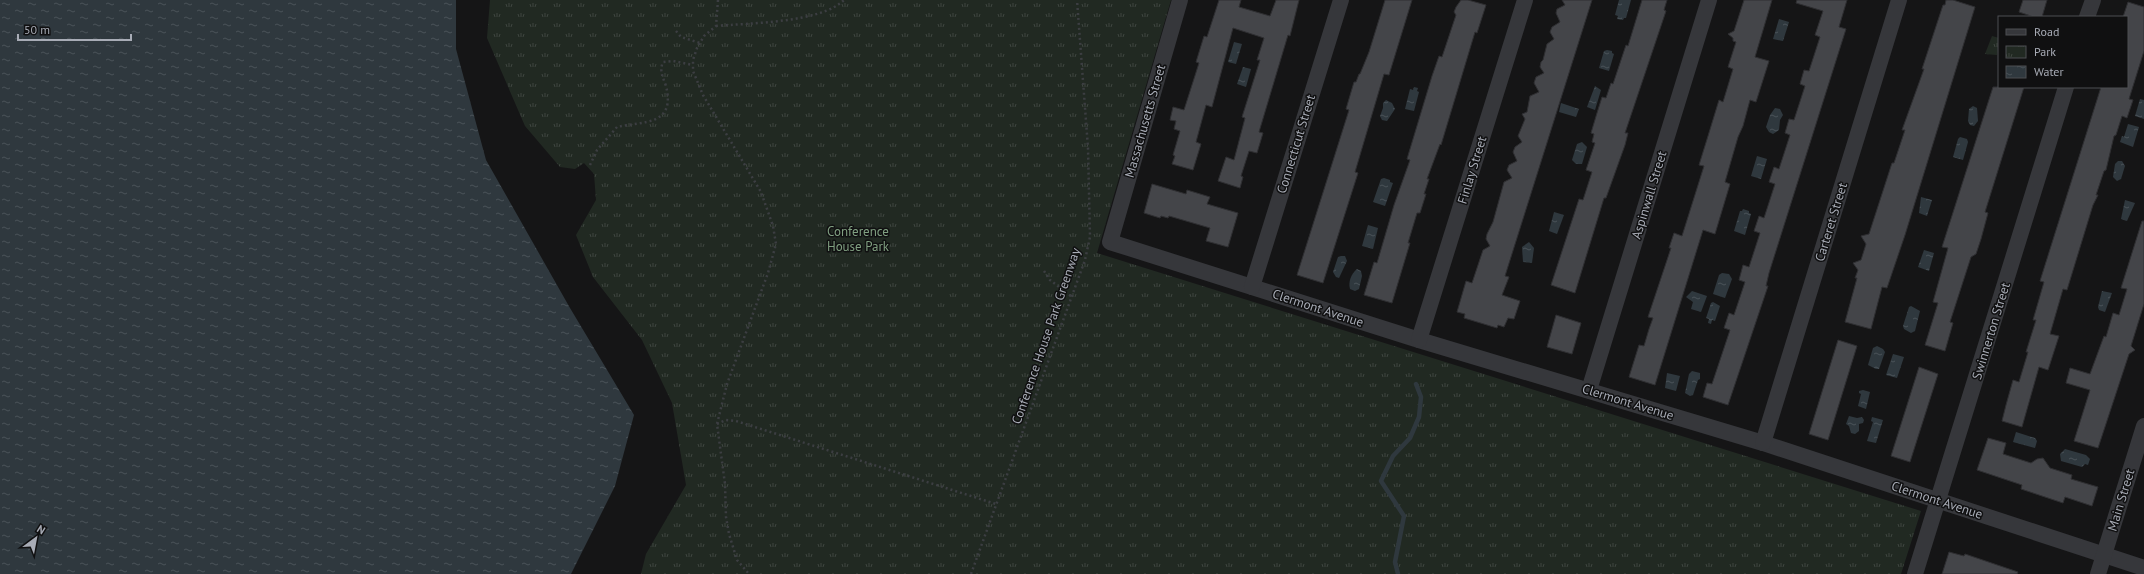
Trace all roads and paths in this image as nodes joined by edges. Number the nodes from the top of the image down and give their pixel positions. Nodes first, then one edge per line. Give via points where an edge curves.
1 (718, 0) edge
2 (844, 0) edge
3 (1077, 0) edge
4 (1180, 0) edge
5 (1341, 0) edge
6 (1525, 0) edge
7 (1709, 0) edge
8 (1899, 0) edge
9 (2092, 0) edge
10 (2087, 16) edge
11 (716, 26) junction
12 (676, 31) dead end
13 (700, 43) junction
14 (693, 65) junction
15 (2066, 88) edge
16 (590, 165) dead end
17 (1110, 242) joint
18 (1044, 271) dead end
19 (1252, 287) junction
20 (1072, 297) junction
21 (1419, 340) junction
22 (1589, 390) junction
23 (717, 424) junction
24 (2144, 426) edge
25 (1763, 443) junction
26 (1939, 501) junction
27 (996, 504) junction
28 (2104, 555) junction
29 (2144, 568) edge
30 (749, 574) edge
31 (971, 574) edge
32 (1916, 574) edge
33 (2098, 574) edge

1 - 11 path
2 - 11 path via 838,6 801,18
3 - 20 path, Conference House Park Greenway via 1088,148 1090,237
4 - 17 street, Massachusetts Street
5 - 19 street, Connecticut Street
6 - 21 street, Finlay Street
7 - 22 street, Aspinwall Street
8 - 25 street, Carteret Street
9 - 10 street
11 - 13 path
12 - 13 path via 681,37
13 - 14 path
14 - 16 path via 663,62 661,73 667,94 664,114 648,123 617,127 597,150
14 - 23 path via 703,95 761,192 773,226 776,244 768,273 727,384
15 - 26 street, Swinnerton Street
17 - 19 street, Clermont Avenue
18 - 20 path via 1050,280
19 - 21 street, Clermont Avenue
20 - 27 path, Conference House Park Greenway
21 - 22 street, Clermont Avenue
22 - 25 street, Clermont Avenue
23 - 27 path via 726,420 736,421
23 - 30 path via 729,534 737,560
24 - 28 street, Main Street
25 - 26 street, Clermont Avenue
26 - 28 street, Clermont Avenue
26 - 32 street, Swinnerton Street
27 - 31 path, Conference House Park Greenway
28 - 29 street, Clermont Avenue
28 - 33 street, Main Street

